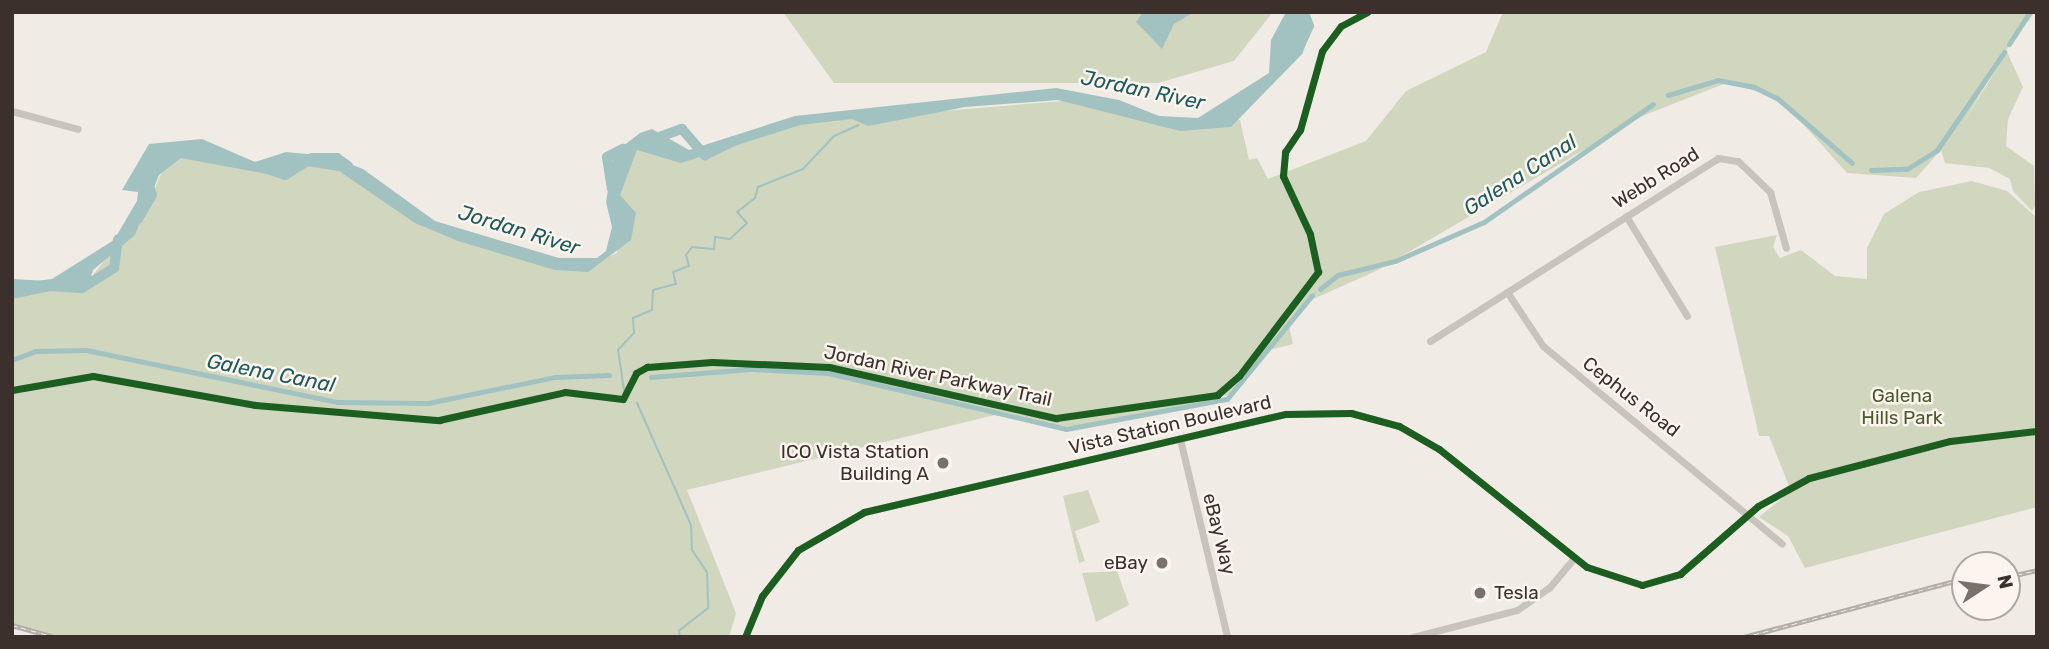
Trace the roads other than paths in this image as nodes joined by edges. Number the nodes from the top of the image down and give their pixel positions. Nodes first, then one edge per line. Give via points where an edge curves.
1 (12, 111) edge
2 (78, 129) dead end
3 (1626, 216) junction
4 (1786, 248) dead end
5 (1507, 292) junction
6 (1687, 316) dead end
7 (1430, 341) dead end
8 (2037, 431) edge
9 (1180, 439) junction
10 (1749, 514) junction
11 (1782, 544) dead end
12 (1574, 558) junction
13 (745, 637) edge
14 (1227, 637) edge
15 (1413, 637) edge

1 - 2 street
3 - 4 street, Webb Road via 1705,165 1729,158 1770,192
3 - 5 street, Webb Road
3 - 6 street
5 - 7 street, Webb Road
5 - 10 street, Cephus Road via 1543,346
8 - 10 street, Vista Station Boulevard via 1950,441 1809,478
9 - 12 street, Vista Station Boulevard via 1302,412 1384,420 1439,449
9 - 13 street, Vista Station Boulevard via 864,512 834,524 782,566
9 - 14 street, eBay Way
10 - 11 street, Cephus Road
10 - 12 street, Vista Station Boulevard via 1697,563 1655,583 1621,583
12 - 15 street via 1549,588 1517,610

